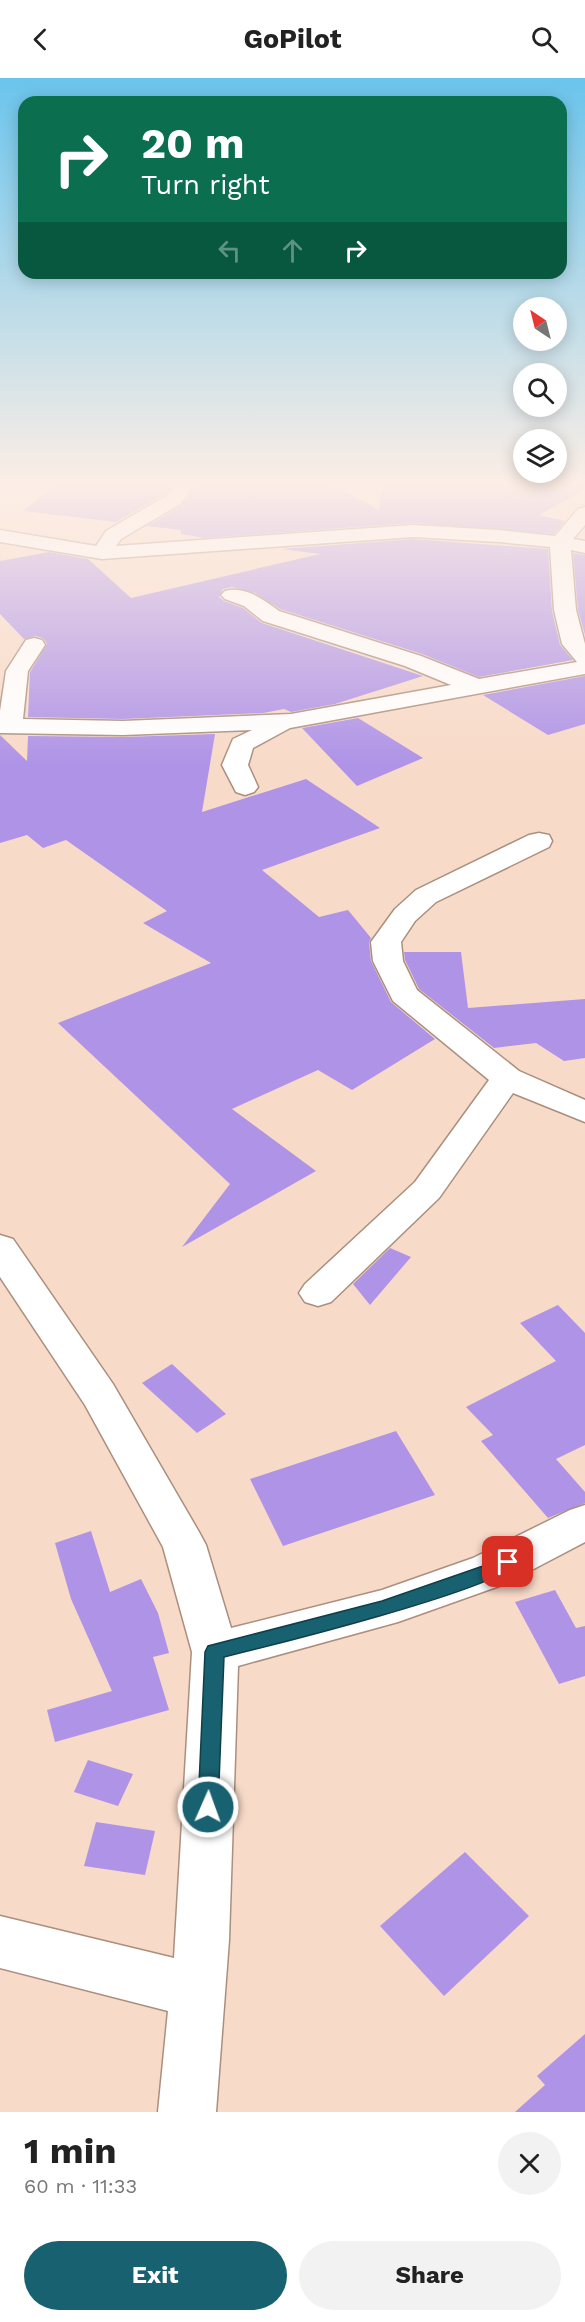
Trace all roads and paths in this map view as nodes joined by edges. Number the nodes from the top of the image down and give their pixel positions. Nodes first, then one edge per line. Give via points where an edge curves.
1 (562, 576) edge
2 (232, 595) dead end
3 (34, 645) dead end
4 (585, 657) edge
5 (585, 667) edge
6 (475, 686) junction
7 (291, 721) junction
8 (5, 726) edge
9 (245, 787) dead end
10 (539, 841) dead end
11 (507, 1077) junction
12 (585, 1112) edge
13 (0, 1248) edge
14 (318, 1293) dead end
15 (585, 1522) edge
16 (215, 1652) junction
17 (0, 1942) edge
18 (198, 1990) junction
19 (187, 2112) edge

1 - 4 street via 573,644
2 - 6 street via 252,601 271,616 413,661
3 - 8 street via 17,671
5 - 6 street
6 - 7 street
7 - 8 street via 123,728
7 - 9 street via 242,744 235,765
10 - 11 street via 426,896 405,915 386,942 388,961 404,995
11 - 12 street
11 - 14 street via 427,1190
13 - 16 street via 99,1395 184,1545
15 - 16 street via 479,1575 382,1609
16 - 18 street
17 - 18 street
18 - 19 street

